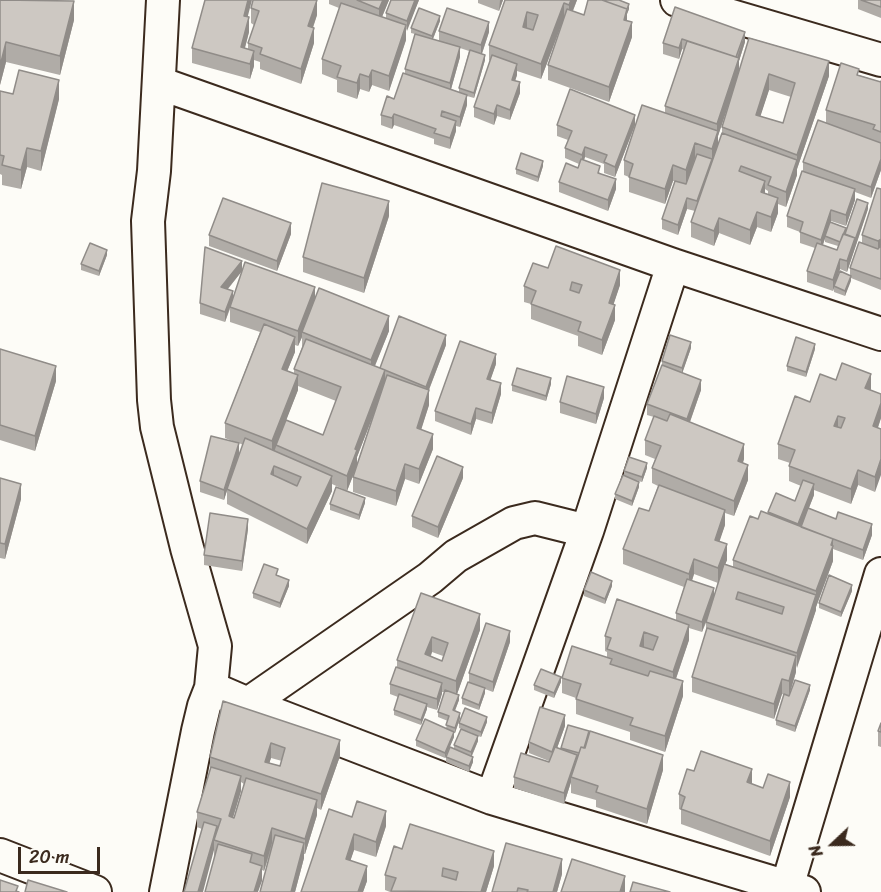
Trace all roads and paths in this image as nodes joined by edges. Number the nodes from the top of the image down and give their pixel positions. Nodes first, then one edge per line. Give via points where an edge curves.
1 (163, 0) edge
2 (677, 0) edge
3 (881, 60) edge
4 (159, 83) junction
5 (673, 265) junction
6 (881, 334) edge
7 (587, 531) junction
8 (881, 574) edge
9 (211, 688) junction
10 (248, 704) junction
11 (492, 798) junction
12 (0, 855) edge
13 (795, 890) edge
14 (95, 892) edge
15 (166, 892) edge

1 - 4 street
2 - 3 street
4 - 5 street
4 - 9 street via 148,222 154,400 187,549 215,646
5 - 6 street
5 - 7 street
7 - 10 street via 535,518 514,523 456,556
7 - 11 street
8 - 13 street
9 - 10 street
9 - 15 street via 198,731
10 - 11 street
11 - 13 street
12 - 14 street

